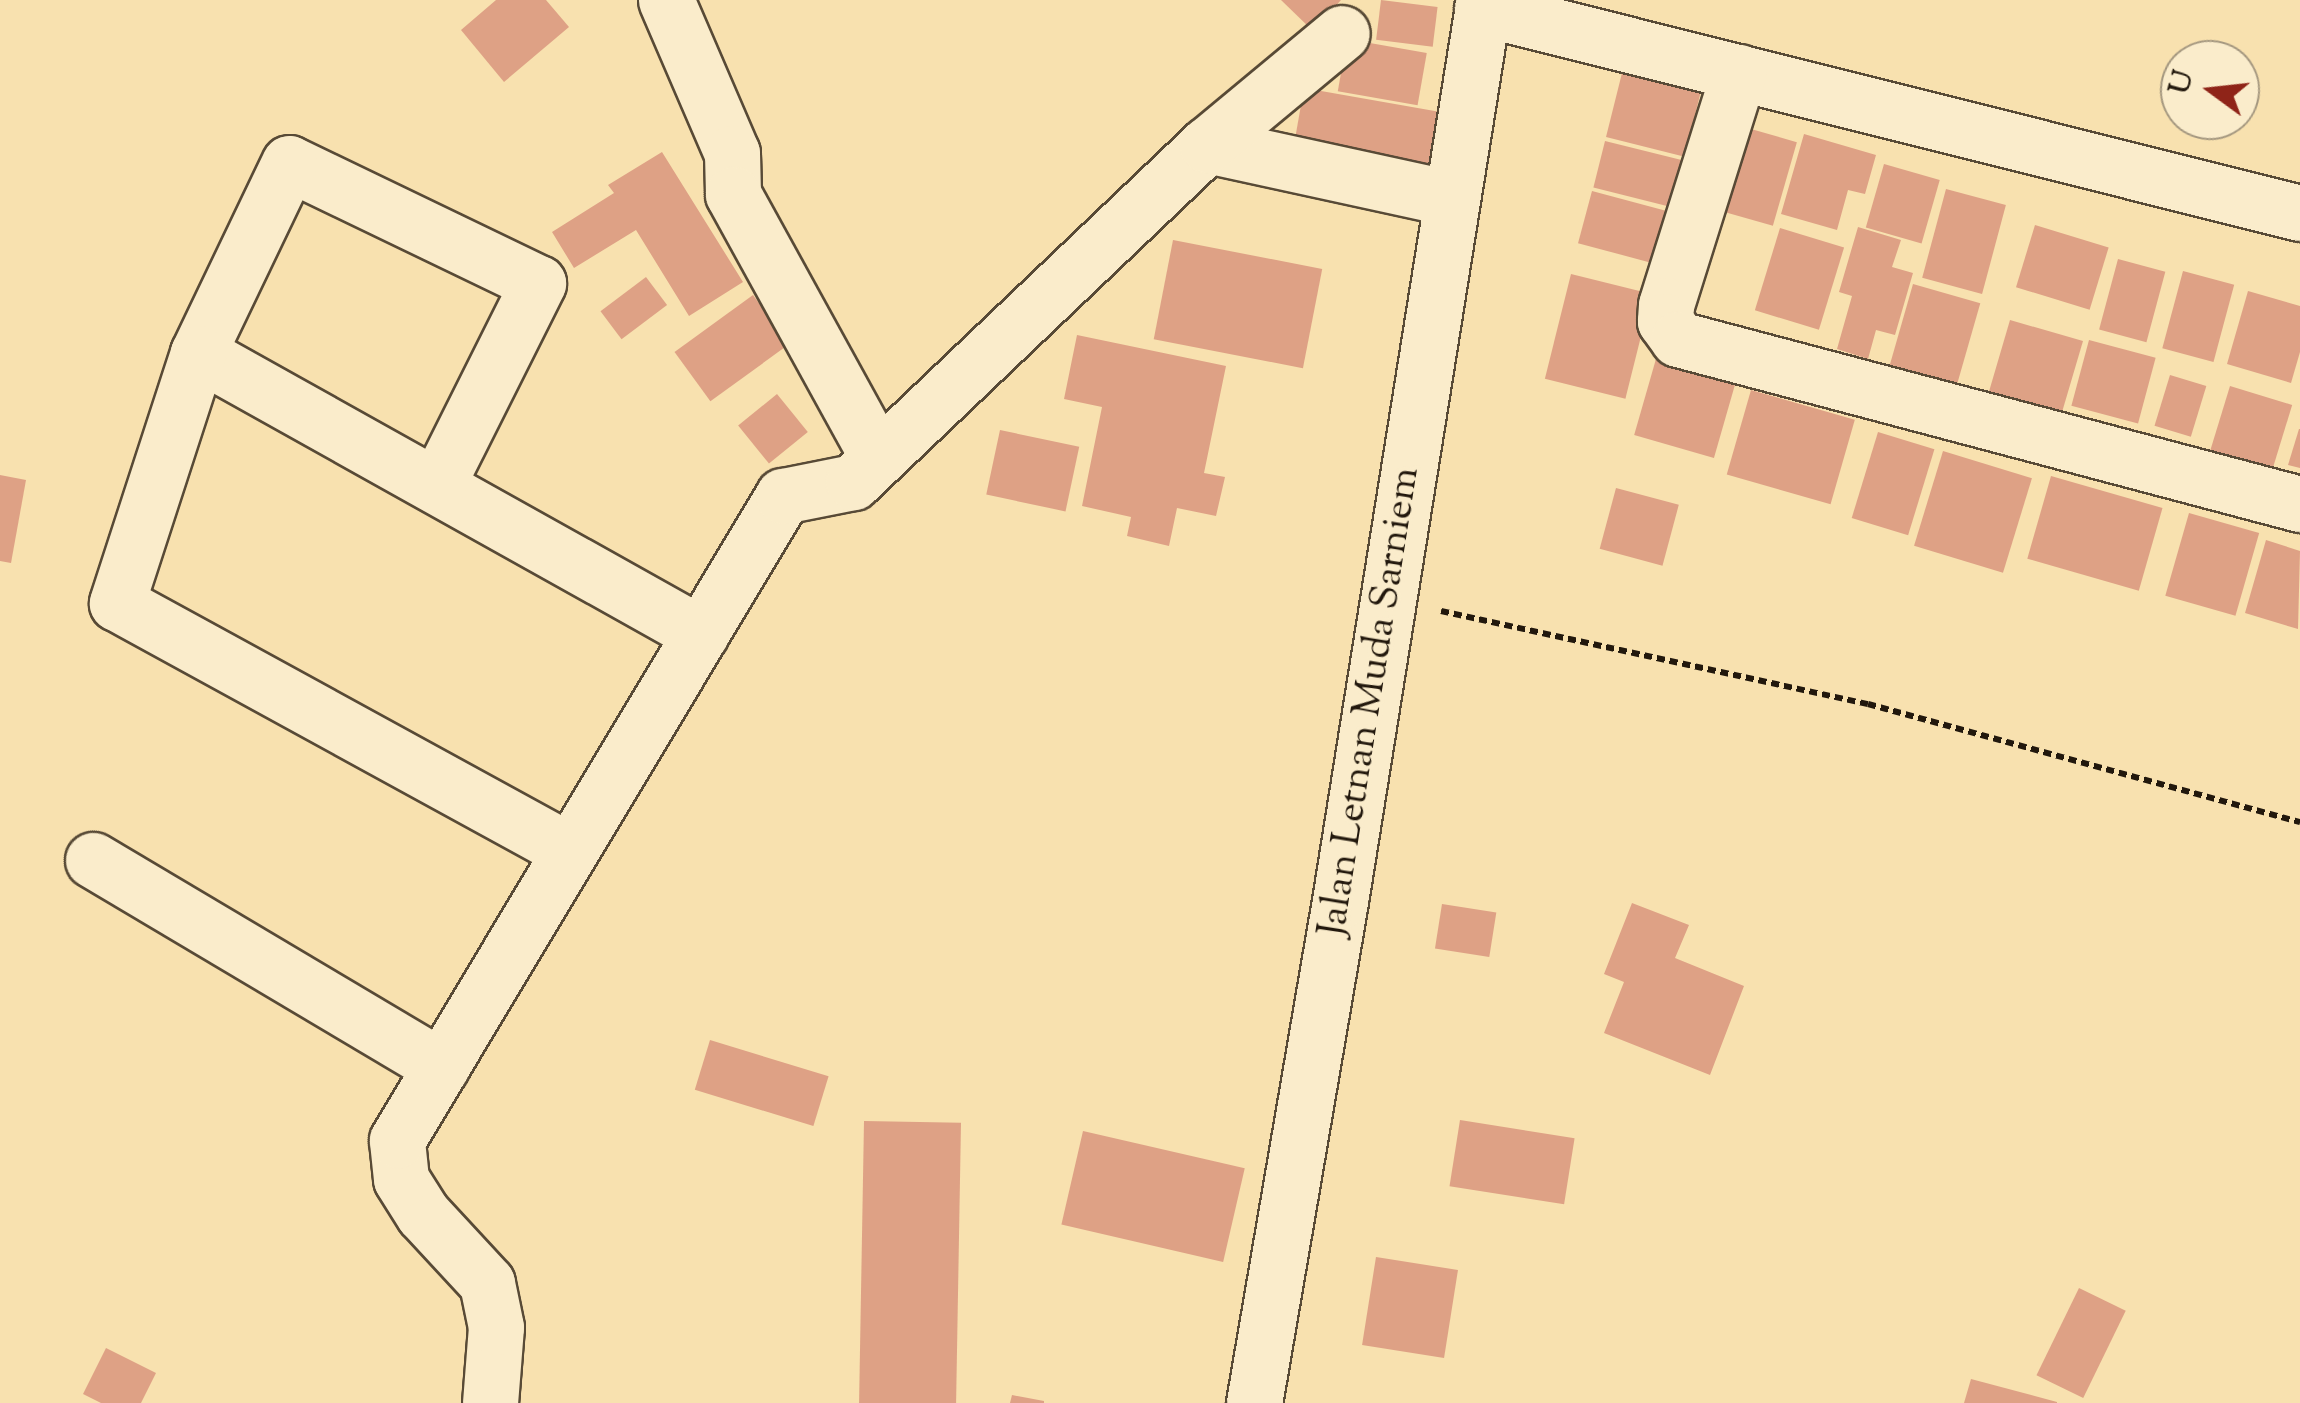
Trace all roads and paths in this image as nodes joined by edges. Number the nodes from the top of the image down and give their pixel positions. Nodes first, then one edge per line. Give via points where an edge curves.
1 (666, 0) edge
2 (1483, 4) edge
3 (1342, 33) dead end
4 (1739, 72) junction
5 (1207, 145) junction
6 (1450, 198) junction
7 (2300, 212) edge
8 (198, 352) junction
9 (878, 458) junction
10 (437, 485) junction
11 (2300, 504) edge
12 (1386, 600) junction
13 (701, 634) junction
14 (2300, 822) edge
15 (570, 851) junction
16 (94, 860) dead end
17 (441, 1067) junction
18 (490, 1403) edge
19 (1254, 1403) edge

1 - 9 street via 732,153 734,194
2 - 4 street
2 - 6 street, Jalan Letnan Muda Sarniem
3 - 5 street
4 - 7 street
4 - 11 street via 1666,306 1665,321 1678,339
5 - 6 street
5 - 9 street
6 - 12 street, Jalan Letnan Muda Sarniem
8 - 10 street
8 - 10 street via 289,164 538,283
8 - 15 street via 117,603
9 - 13 street via 854,482 783,496
10 - 13 street
12 - 14 path via 1868,704
12 - 19 street, Jalan Letnan Muda Sarniem
13 - 15 street
15 - 17 street
16 - 17 street
17 - 18 street via 398,1140 401,1178 423,1214 487,1283 496,1327

